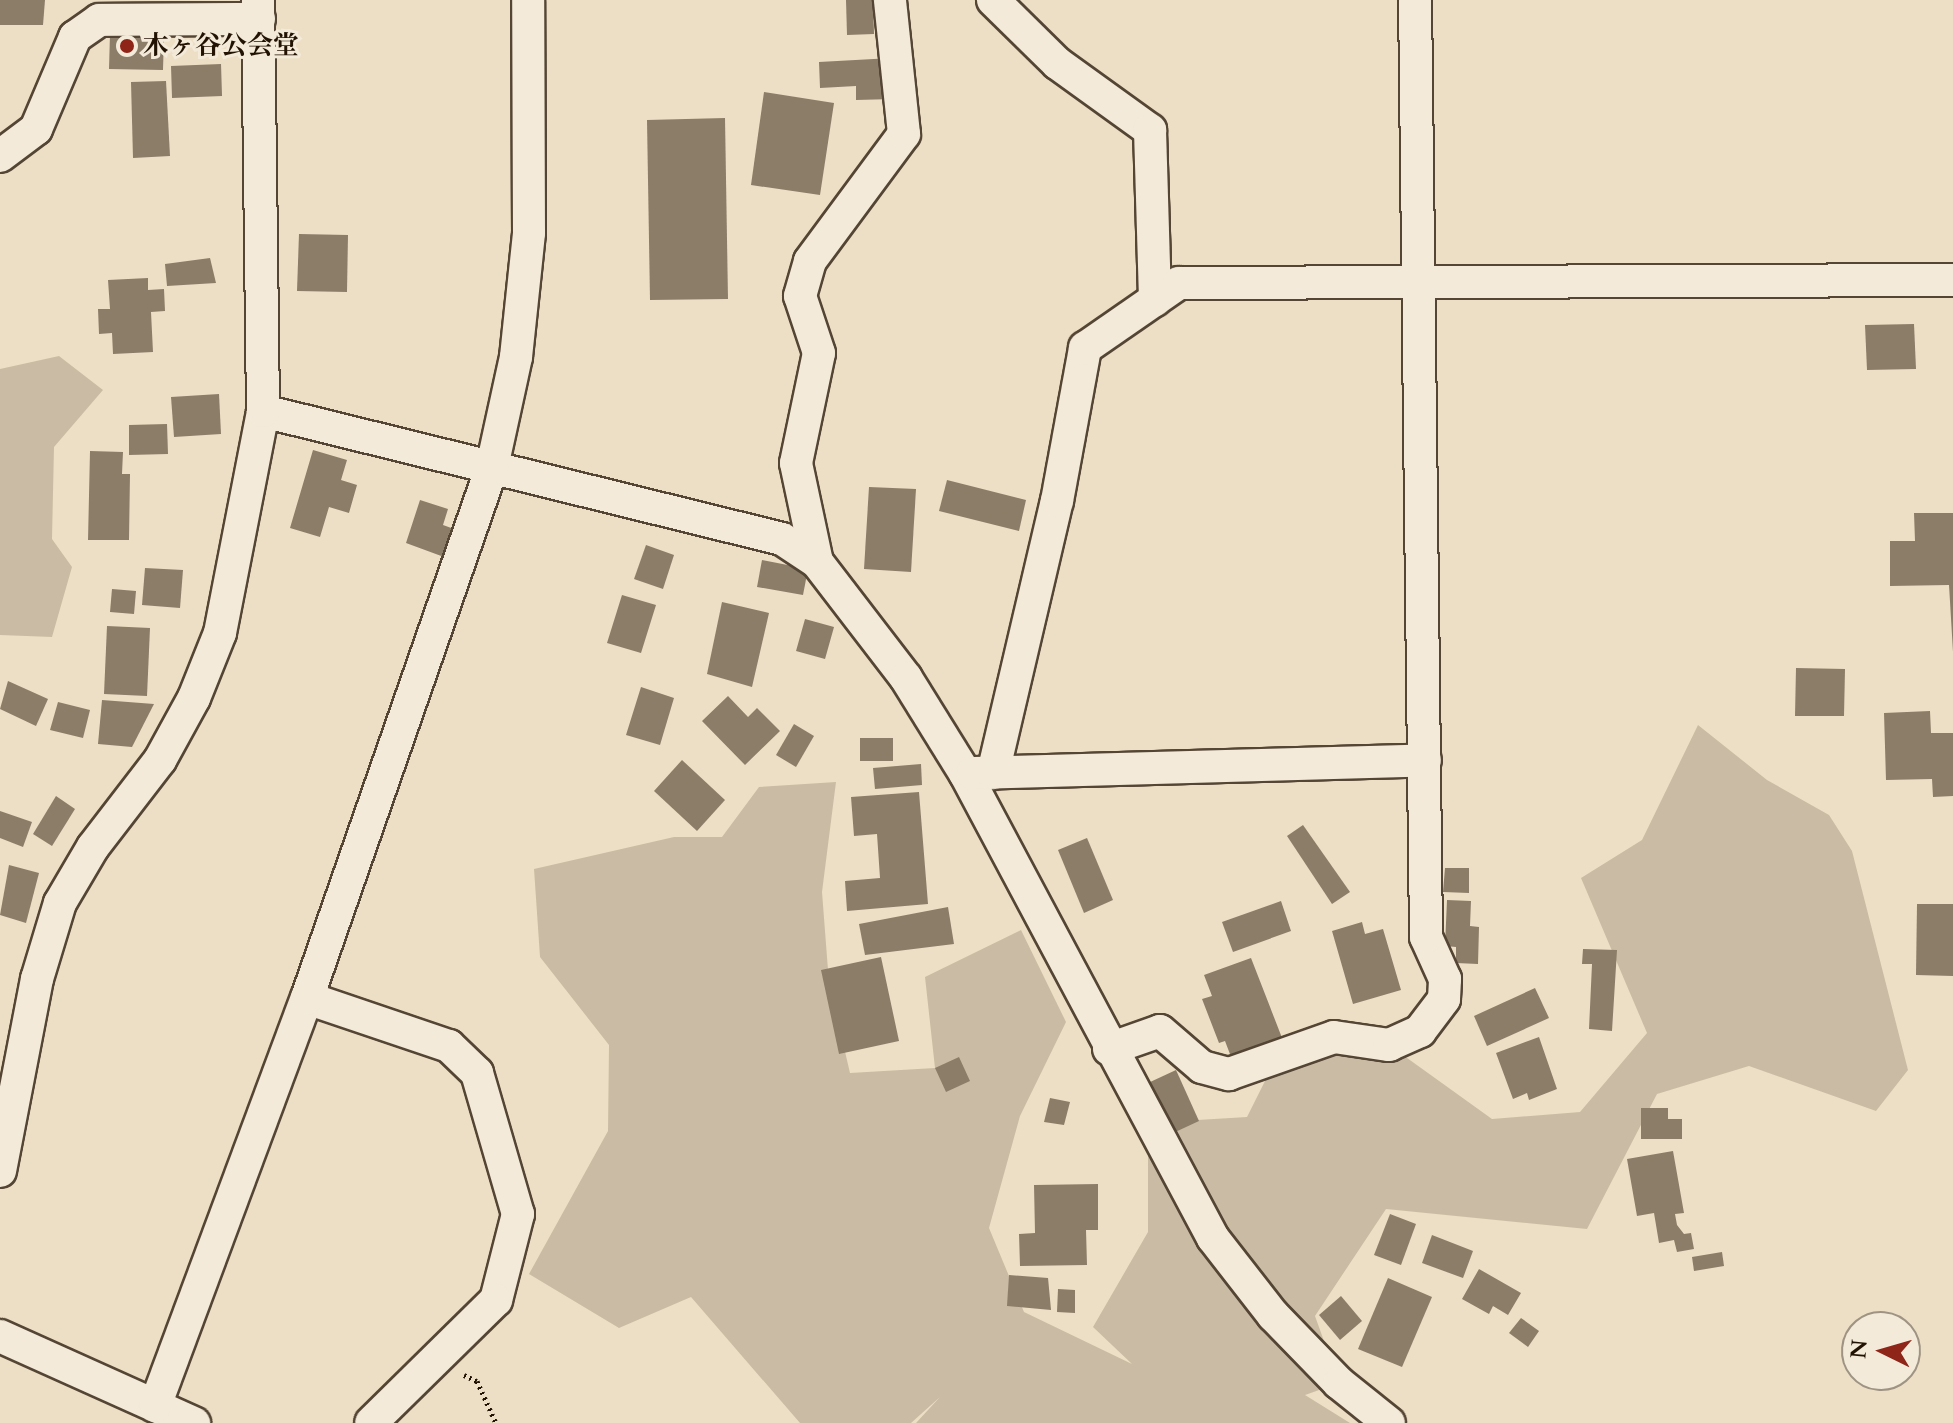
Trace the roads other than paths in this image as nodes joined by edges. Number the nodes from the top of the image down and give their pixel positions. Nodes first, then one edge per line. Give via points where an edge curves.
1 (528, 0) edge
2 (890, 0) edge
3 (993, 0) edge
4 (1415, 0) edge
5 (258, 10) edge
6 (0, 156) edge
7 (1422, 279) junction
8 (1953, 280) edge
9 (1155, 300) junction
10 (263, 411) junction
11 (492, 467) junction
12 (817, 562) junction
13 (1425, 760) junction
14 (979, 773) junction
15 (307, 998) junction
16 (1109, 1049) junction
17 (0, 1171) edge
18 (0, 1336) edge
19 (155, 1406) junction
20 (194, 1423) edge
21 (371, 1423) edge
22 (1389, 1423) edge

1 - 11 street via 529,233 516,357
2 - 12 street via 904,134 810,261 800,296 819,353 796,463
3 - 9 street via 1057,63 1150,130
4 - 7 street
5 - 6 street via 99,20 75,37 36,129
5 - 10 street
7 - 8 street
7 - 9 street via 1179,283
7 - 13 street
9 - 14 street via 1085,348 1057,501
10 - 11 street
10 - 17 street via 220,633 194,698 160,760 93,847 60,903 37,979
11 - 12 street via 782,539
11 - 15 street
12 - 14 street
13 - 14 street
13 - 16 street via 1426,937 1445,979 1444,999 1420,1031 1389,1045 1334,1037 1229,1074 1202,1067 1160,1031
14 - 16 street
15 - 19 street
15 - 21 street via 449,1046 477,1073 518,1214 496,1300
16 - 22 street via 1213,1238 1273,1315 1339,1383
18 - 19 street
19 - 20 street

